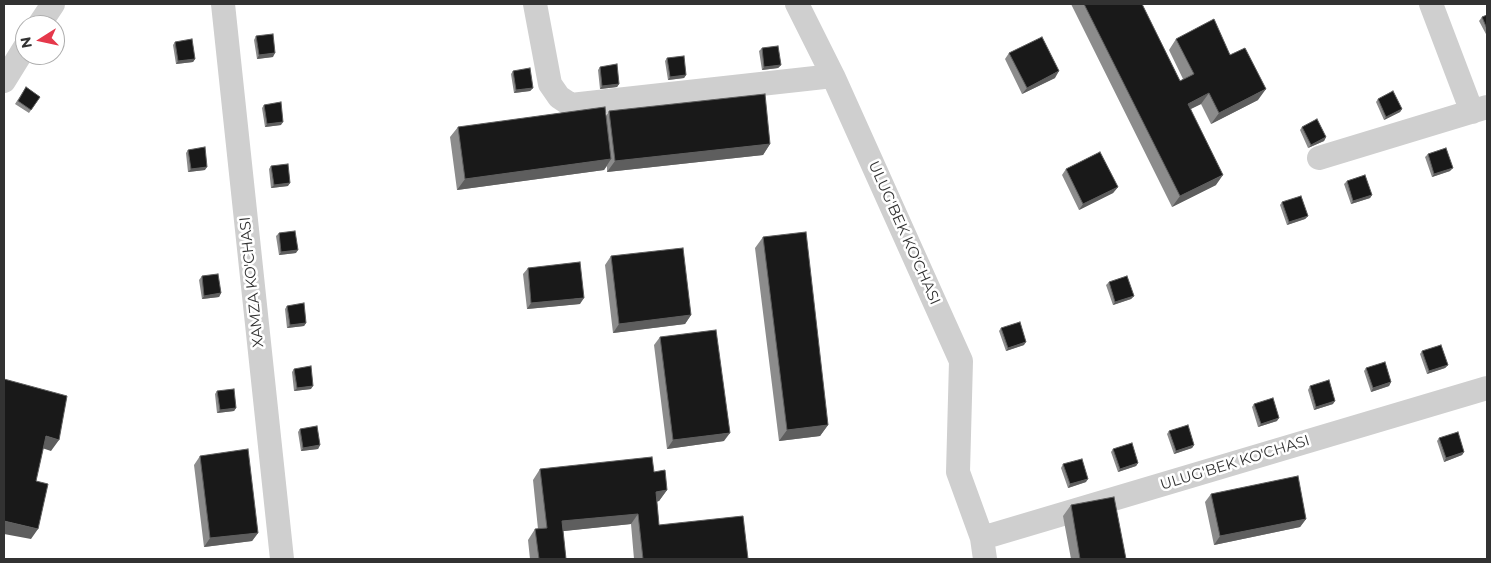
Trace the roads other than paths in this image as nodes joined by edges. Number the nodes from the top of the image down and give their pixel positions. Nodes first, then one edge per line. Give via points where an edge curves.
1 (53, 4) edge
2 (222, 4) edge
3 (535, 4) edge
4 (798, 4) edge
5 (1431, 4) edge
6 (46, 15) edge
7 (15, 63) edge
8 (833, 76) junction
9 (4, 81) edge
10 (1479, 109) edge
11 (1319, 158) dead end
12 (1487, 388) edge
13 (984, 549) edge
14 (282, 559) edge

1 - 6 street
2 - 14 street, XAMZA KO'CHASI
3 - 8 street via 550,84 559,97 572,105
4 - 8 street, ULUG'BEK KO'CHASI
5 - 10 street
7 - 9 street
8 - 13 street, ULUG'BEK KO'CHASI via 961,360 958,472
10 - 11 street
12 - 13 street, ULUG'BEK KO'CHASI

